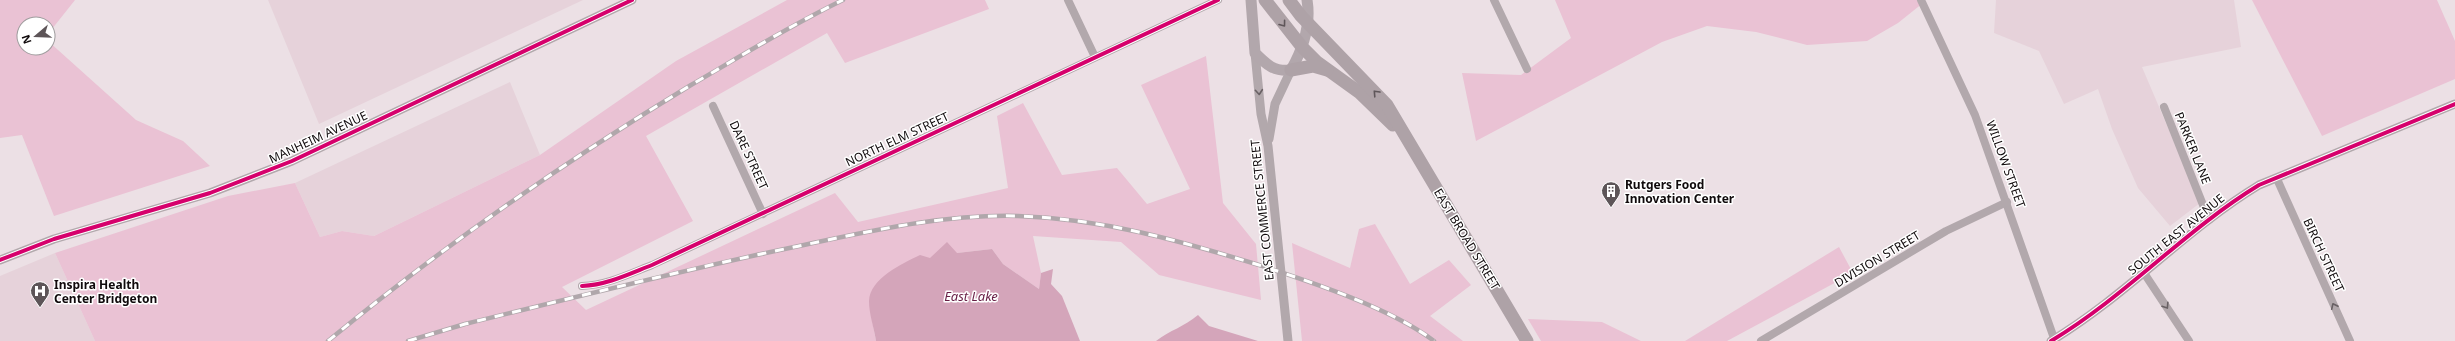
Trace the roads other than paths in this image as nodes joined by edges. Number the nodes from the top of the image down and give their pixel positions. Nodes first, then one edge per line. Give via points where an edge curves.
1 (632, 0) edge
2 (1068, 0) edge
3 (1218, 0) edge
4 (1265, 0) edge
5 (1289, 0) edge
6 (1494, 0) edge
7 (1921, 0) edge
8 (1249, 1) edge
9 (1307, 2) edge
10 (1307, 22) junction
11 (1302, 47) junction
12 (1255, 54) junction
13 (1095, 58) junction
14 (1350, 67) junction
15 (1527, 69) dead end
16 (1291, 70) junction
17 (1330, 71) junction
18 (1341, 78) junction
19 (2455, 104) edge
20 (713, 106) dead end
21 (2164, 107) dead end
22 (1406, 137) junction
23 (1268, 146) junction
24 (2276, 179) junction
25 (2007, 202) junction
26 (764, 214) junction
27 (2209, 220) junction
28 (0, 260) edge
29 (2144, 273) junction
30 (582, 286) dead end
31 (2054, 340) edge
32 (1288, 341) edge
33 (1527, 341) edge
34 (1761, 341) edge
35 (2189, 341) edge
36 (2350, 341) edge

1 - 28 street, MANHEIM AVENUE via 292,161 210,193 54,239
2 - 13 street
3 - 13 street, NORTH ELM STREET
4 -> 11 highway, EAST BROAD STREET
5 - 10 highway, EAST BROAD STREET
6 - 15 street
7 - 25 street, WILLOW STREET via 1975,115
8 - 12 main road
9 - 10 main road
10 - 11 main road
10 - 14 highway, EAST BROAD STREET
11 - 16 main road
11 - 17 highway, EAST BROAD STREET
12 - 16 main road via 1272,68
12 -> 23 street, EAST COMMERCE STREET via 1261,114
13 - 26 street, NORTH ELM STREET
14 - 18 highway
22 -> 14 highway, EAST BROAD STREET via 1387,105
16 - 17 highway via 1312,66
16 - 23 street via 1274,104
17 - 18 highway, EAST BROAD STREET
18 - 22 highway, EAST BROAD STREET
19 - 24 street, SOUTH EAST AVENUE
20 - 26 street, DARE STREET
21 - 27 street, PARKER LANE
22 - 33 highway, EAST BROAD STREET
23 - 32 street, EAST COMMERCE STREET
24 - 27 street, SOUTH EAST AVENUE via 2259,185
36 -> 24 street, BIRCH STREET
25 - 31 street, WILLOW STREET
25 - 34 street, DIVISION STREET via 1946,232
26 - 30 street, NORTH ELM STREET via 620,278 594,286
27 - 29 street, SOUTH EAST AVENUE
29 - 31 street, SOUTH EAST AVENUE
29 -> 35 street

